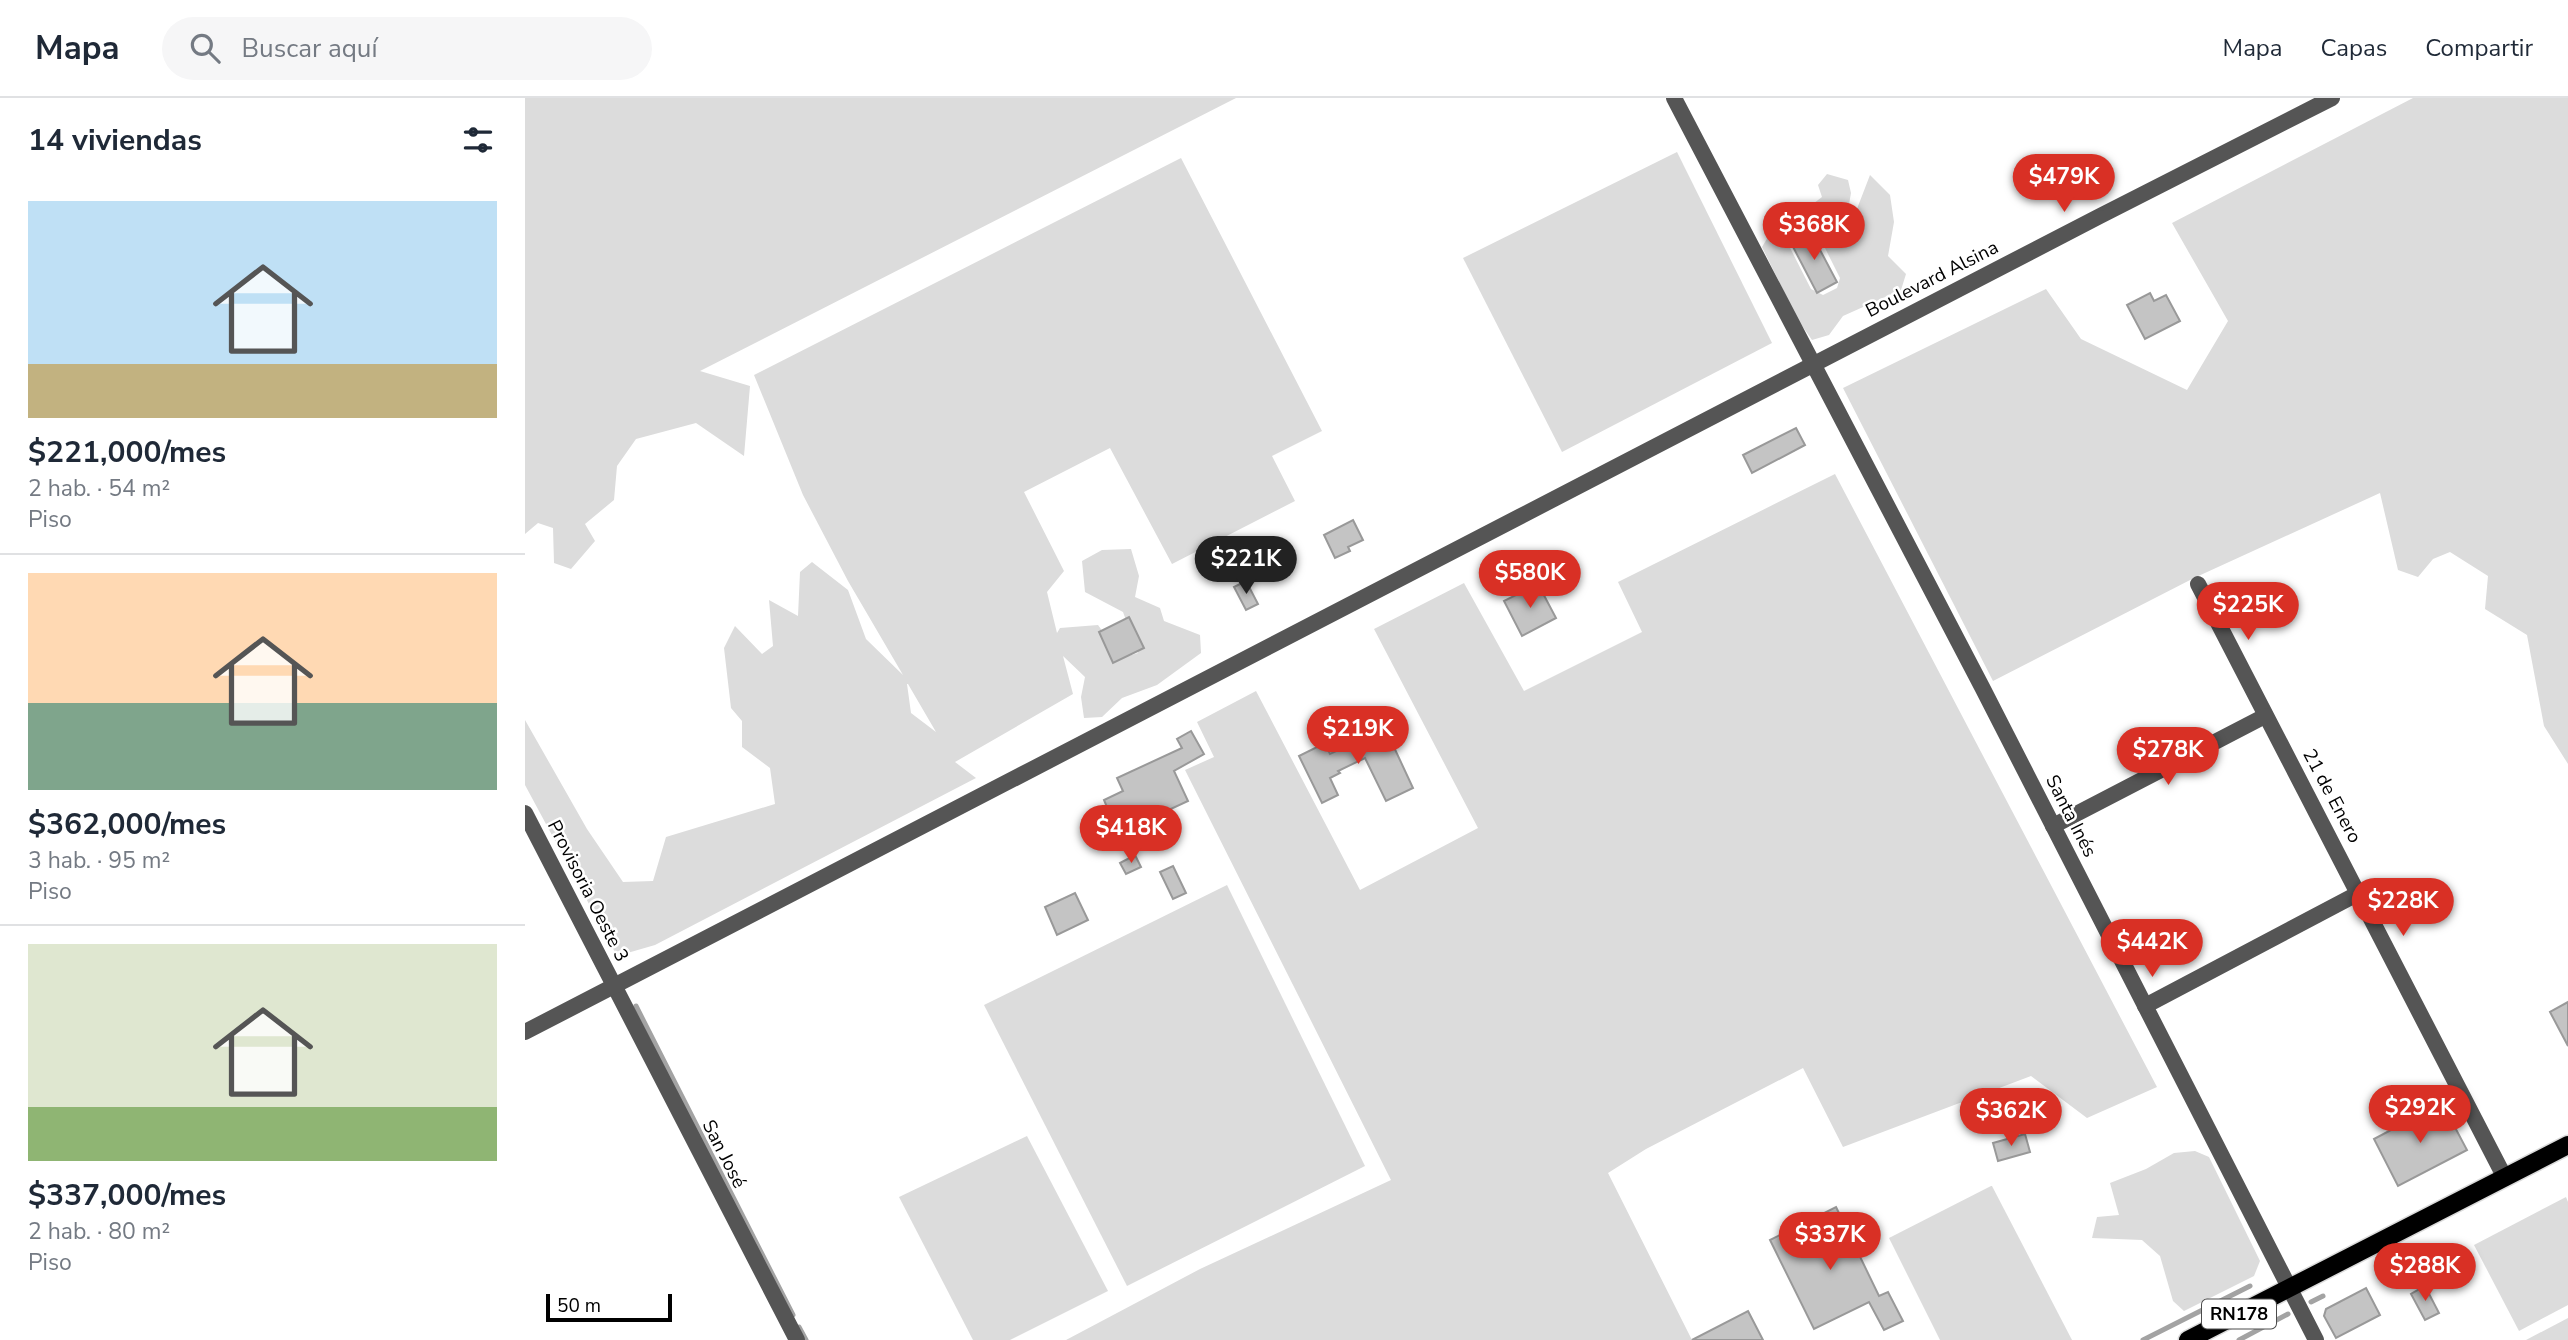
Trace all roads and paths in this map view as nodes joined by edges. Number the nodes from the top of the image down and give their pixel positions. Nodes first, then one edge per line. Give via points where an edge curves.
1 (1674, 98) edge
2 (2332, 98) edge
3 (1813, 365) junction
4 (2198, 584) dead end
5 (2265, 716) junction
6 (525, 813) edge
7 (2053, 826) junction
8 (2359, 893) junction
9 (614, 988) junction
10 (2145, 1006) junction
11 (525, 1032) edge
12 (2568, 1145) edge
13 (2505, 1178) junction
14 (2289, 1288) junction
15 (797, 1340) edge
16 (2188, 1340) edge
17 (2316, 1340) edge

1 - 3 street, Santa Inés
2 - 3 street, Boulevard Alsina
3 - 7 street, Santa Inés
3 - 9 street, Boulevard Alsina
4 - 5 street, 21 de Enero
5 - 7 street
5 - 8 street, 21 de Enero
6 - 9 street, Provisoria Oeste 3
7 - 10 street, Santa Inés
8 - 10 street
8 - 13 street, 21 de Enero
9 - 11 street, Boulevard Alsina
9 - 15 street, San José
10 - 14 street, Santa Inés
12 - 13 main road, RN178
13 - 14 main road, RN178
14 - 16 main road, RN178
14 - 17 street, Santa Inés

